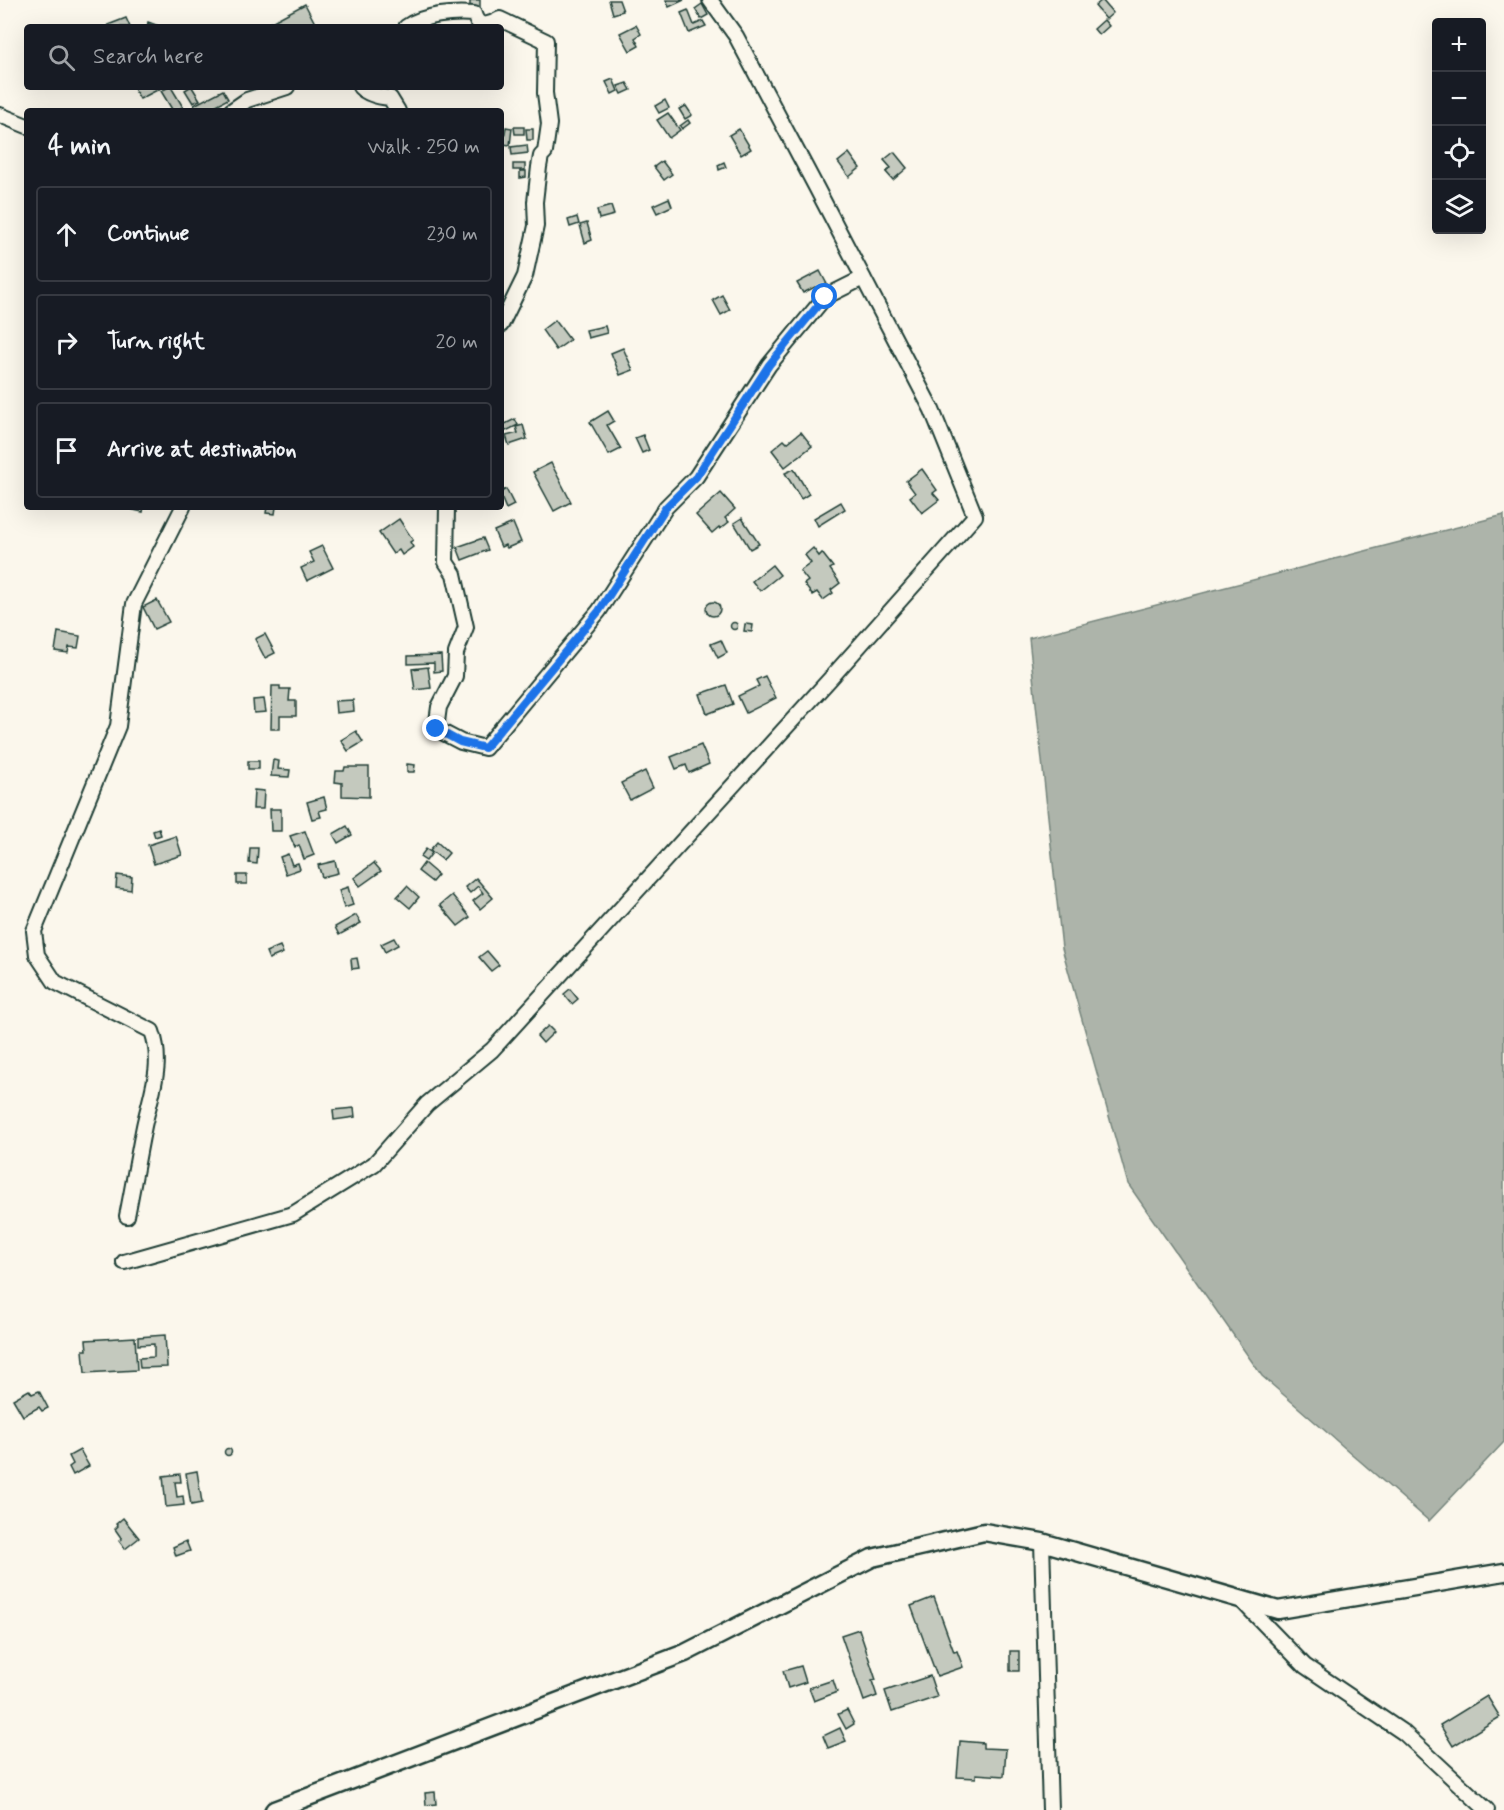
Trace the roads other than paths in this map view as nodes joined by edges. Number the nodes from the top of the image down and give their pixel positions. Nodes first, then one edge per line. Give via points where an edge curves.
1 (710, 0) edge
2 (410, 24) edge
3 (480, 24) edge
4 (489, 24) edge
5 (278, 90) edge
6 (364, 90) edge
7 (235, 108) edge
8 (396, 108) edge
9 (0, 115) edge
10 (24, 125) edge
11 (863, 278) junction
12 (504, 319) edge
13 (181, 510) edge
14 (447, 510) edge
15 (127, 1216) dead end
16 (124, 1262) dead end
17 (1042, 1542) junction
18 (1504, 1572) edge
19 (1240, 1599) junction
20 (274, 1810) edge
21 (1050, 1810) edge
22 (1487, 1810) edge

1 - 11 street via 736,36
2 - 3 street via 461,13 474,14
4 - 12 street via 500,19 546,41 549,124 539,167 536,226 525,276
5 - 7 street
6 - 8 street via 390,98
9 - 10 street
11 - 14 street via 825,297 769,365 696,477 666,507 599,611 485,748 460,742 436,729 439,707 455,676 456,653 466,627 454,574 446,562
11 - 16 street via 932,410 975,516 492,1050 427,1104 374,1164 293,1214
13 - 15 street via 134,604 118,726 34,931 37,955 55,982 152,1031 158,1047 156,1076
17 - 19 street
17 - 20 street via 984,1532 872,1558 685,1653
17 - 21 street
18 - 19 street via 1278,1610
19 - 22 street via 1305,1666 1404,1733

